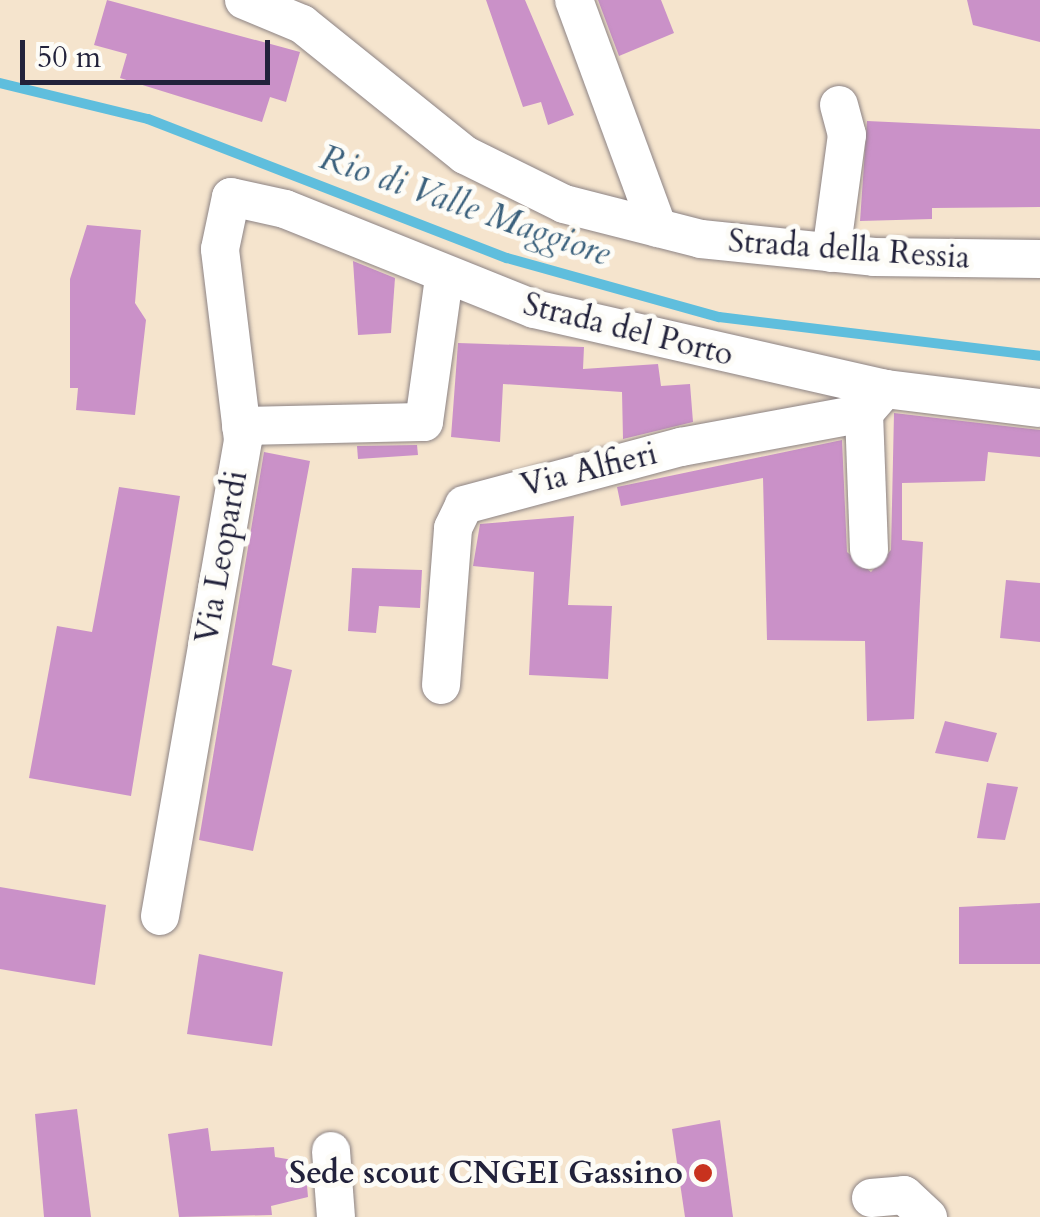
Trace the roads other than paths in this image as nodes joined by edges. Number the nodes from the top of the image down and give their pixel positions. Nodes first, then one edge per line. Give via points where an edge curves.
1 (244, 0) edge
2 (574, 0) edge
3 (291, 10) edge
4 (840, 106) dead end
5 (231, 197) joint
6 (658, 228) junction
7 (831, 253) junction
8 (1040, 259) edge
9 (444, 277) junction
10 (874, 401) junction
11 (1040, 408) edge
12 (241, 426) junction
13 (868, 550) dead end
14 (440, 684) dead end
15 (160, 916) dead end
16 (331, 1151) dead end
17 (871, 1198) dead end
18 (336, 1217) edge
19 (928, 1217) edge

1 - 3 street, Strada della Ressia
2 - 6 street
3 - 6 street, Strada della Ressia via 465,155 564,204
4 - 7 street via 848,136
5 - 9 street, Strada del Porto via 285,209
5 - 12 street, Via Leopardi via 220,248
6 - 7 street, Strada della Ressia
7 - 8 street, Strada della Ressia
9 - 10 street, Strada del Porto via 534,309
9 - 12 street via 424,422
10 - 11 street, Strada del Porto
10 - 13 street
10 - 14 street, Via Alfieri via 464,505 453,528
12 - 15 street, Via Leopardi
16 - 18 street
17 - 19 street via 904,1195

